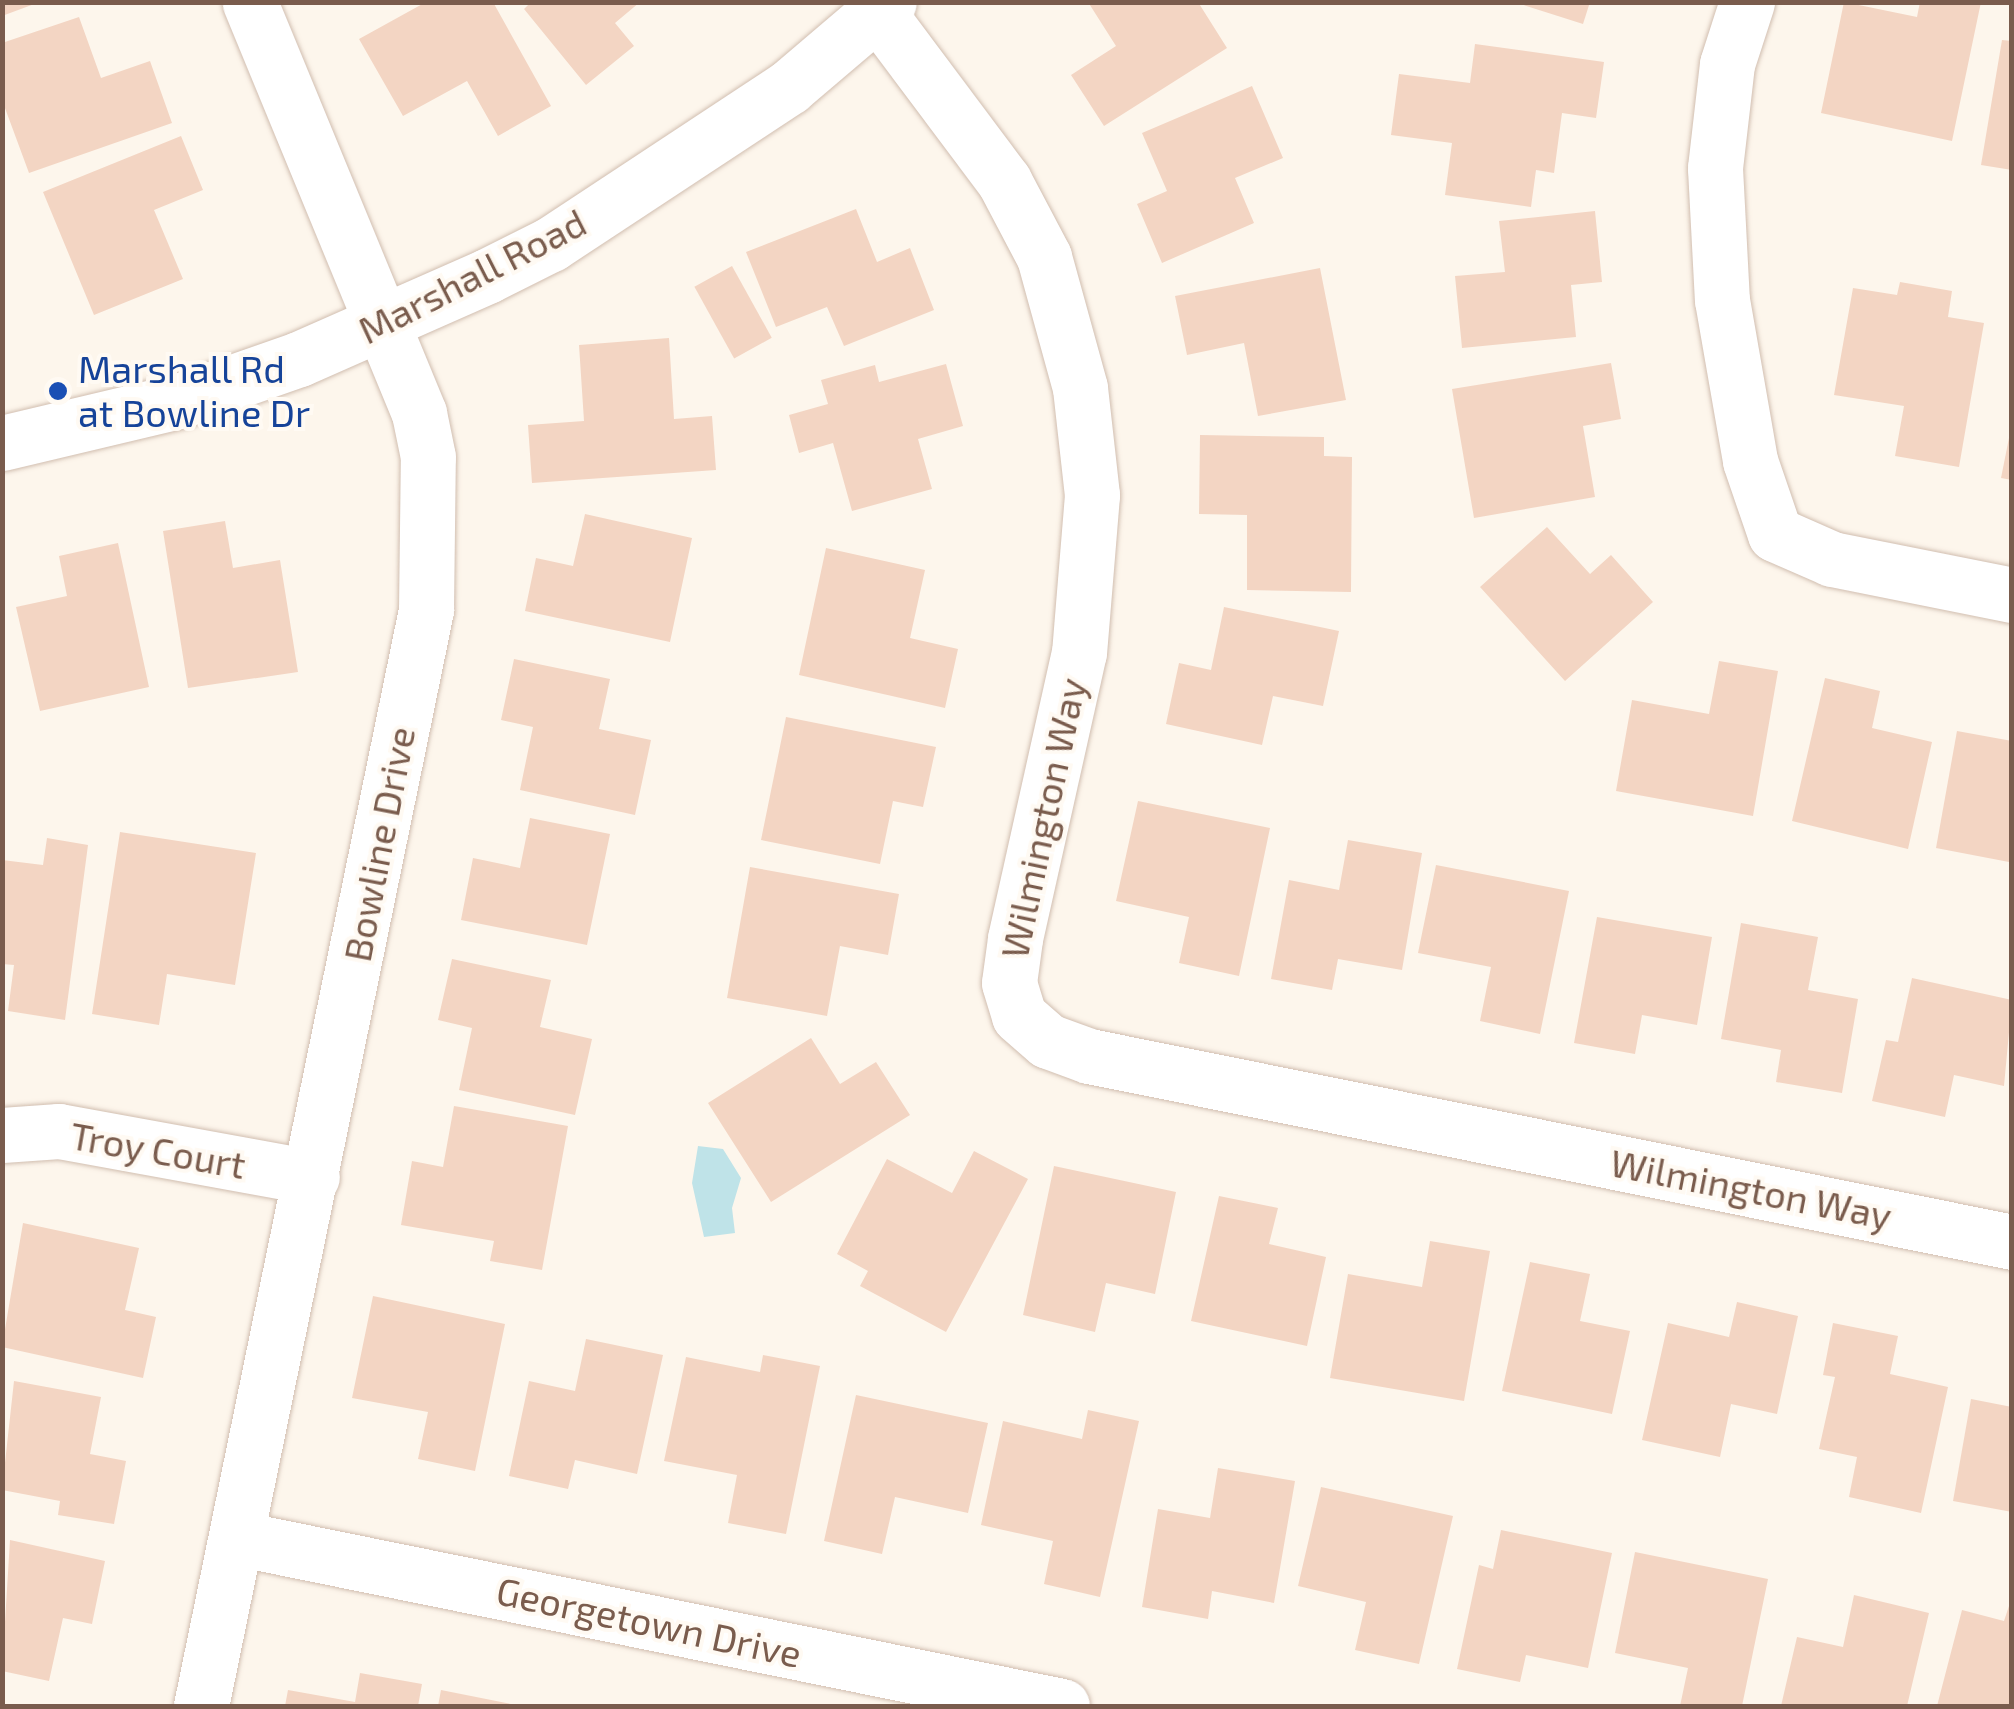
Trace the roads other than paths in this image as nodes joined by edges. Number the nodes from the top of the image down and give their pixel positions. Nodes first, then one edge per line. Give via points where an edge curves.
1 (250, 2) edge
2 (1747, 2) edge
3 (884, 8) edge
4 (385, 324) junction
5 (2, 443) edge
6 (2012, 595) edge
7 (2, 1135) edge
8 (312, 1178) junction
9 (2012, 1242) edge
10 (236, 1538) junction
11 (201, 1706) edge
12 (1062, 1706) edge

1 - 4 street, Bowline Drive
2 - 6 street via 1728,64 1715,168 1721,281 1750,460 1775,534 1832,559
3 - 4 street, Marshall Road via 790,87 551,244
3 - 9 street, Wilmington Way via 1004,181 1044,257 1080,388 1092,495 1078,652 1015,939 1009,983 1019,1016 1048,1041 1089,1056
4 - 5 street, Marshall Road via 182,400
4 - 8 street, Bowline Drive via 428,457 426,610
7 - 8 street, Troy Court via 59,1131
8 - 10 street, Bowline Drive
10 - 11 street, Bowline Drive
10 - 12 street, Georgetown Drive

